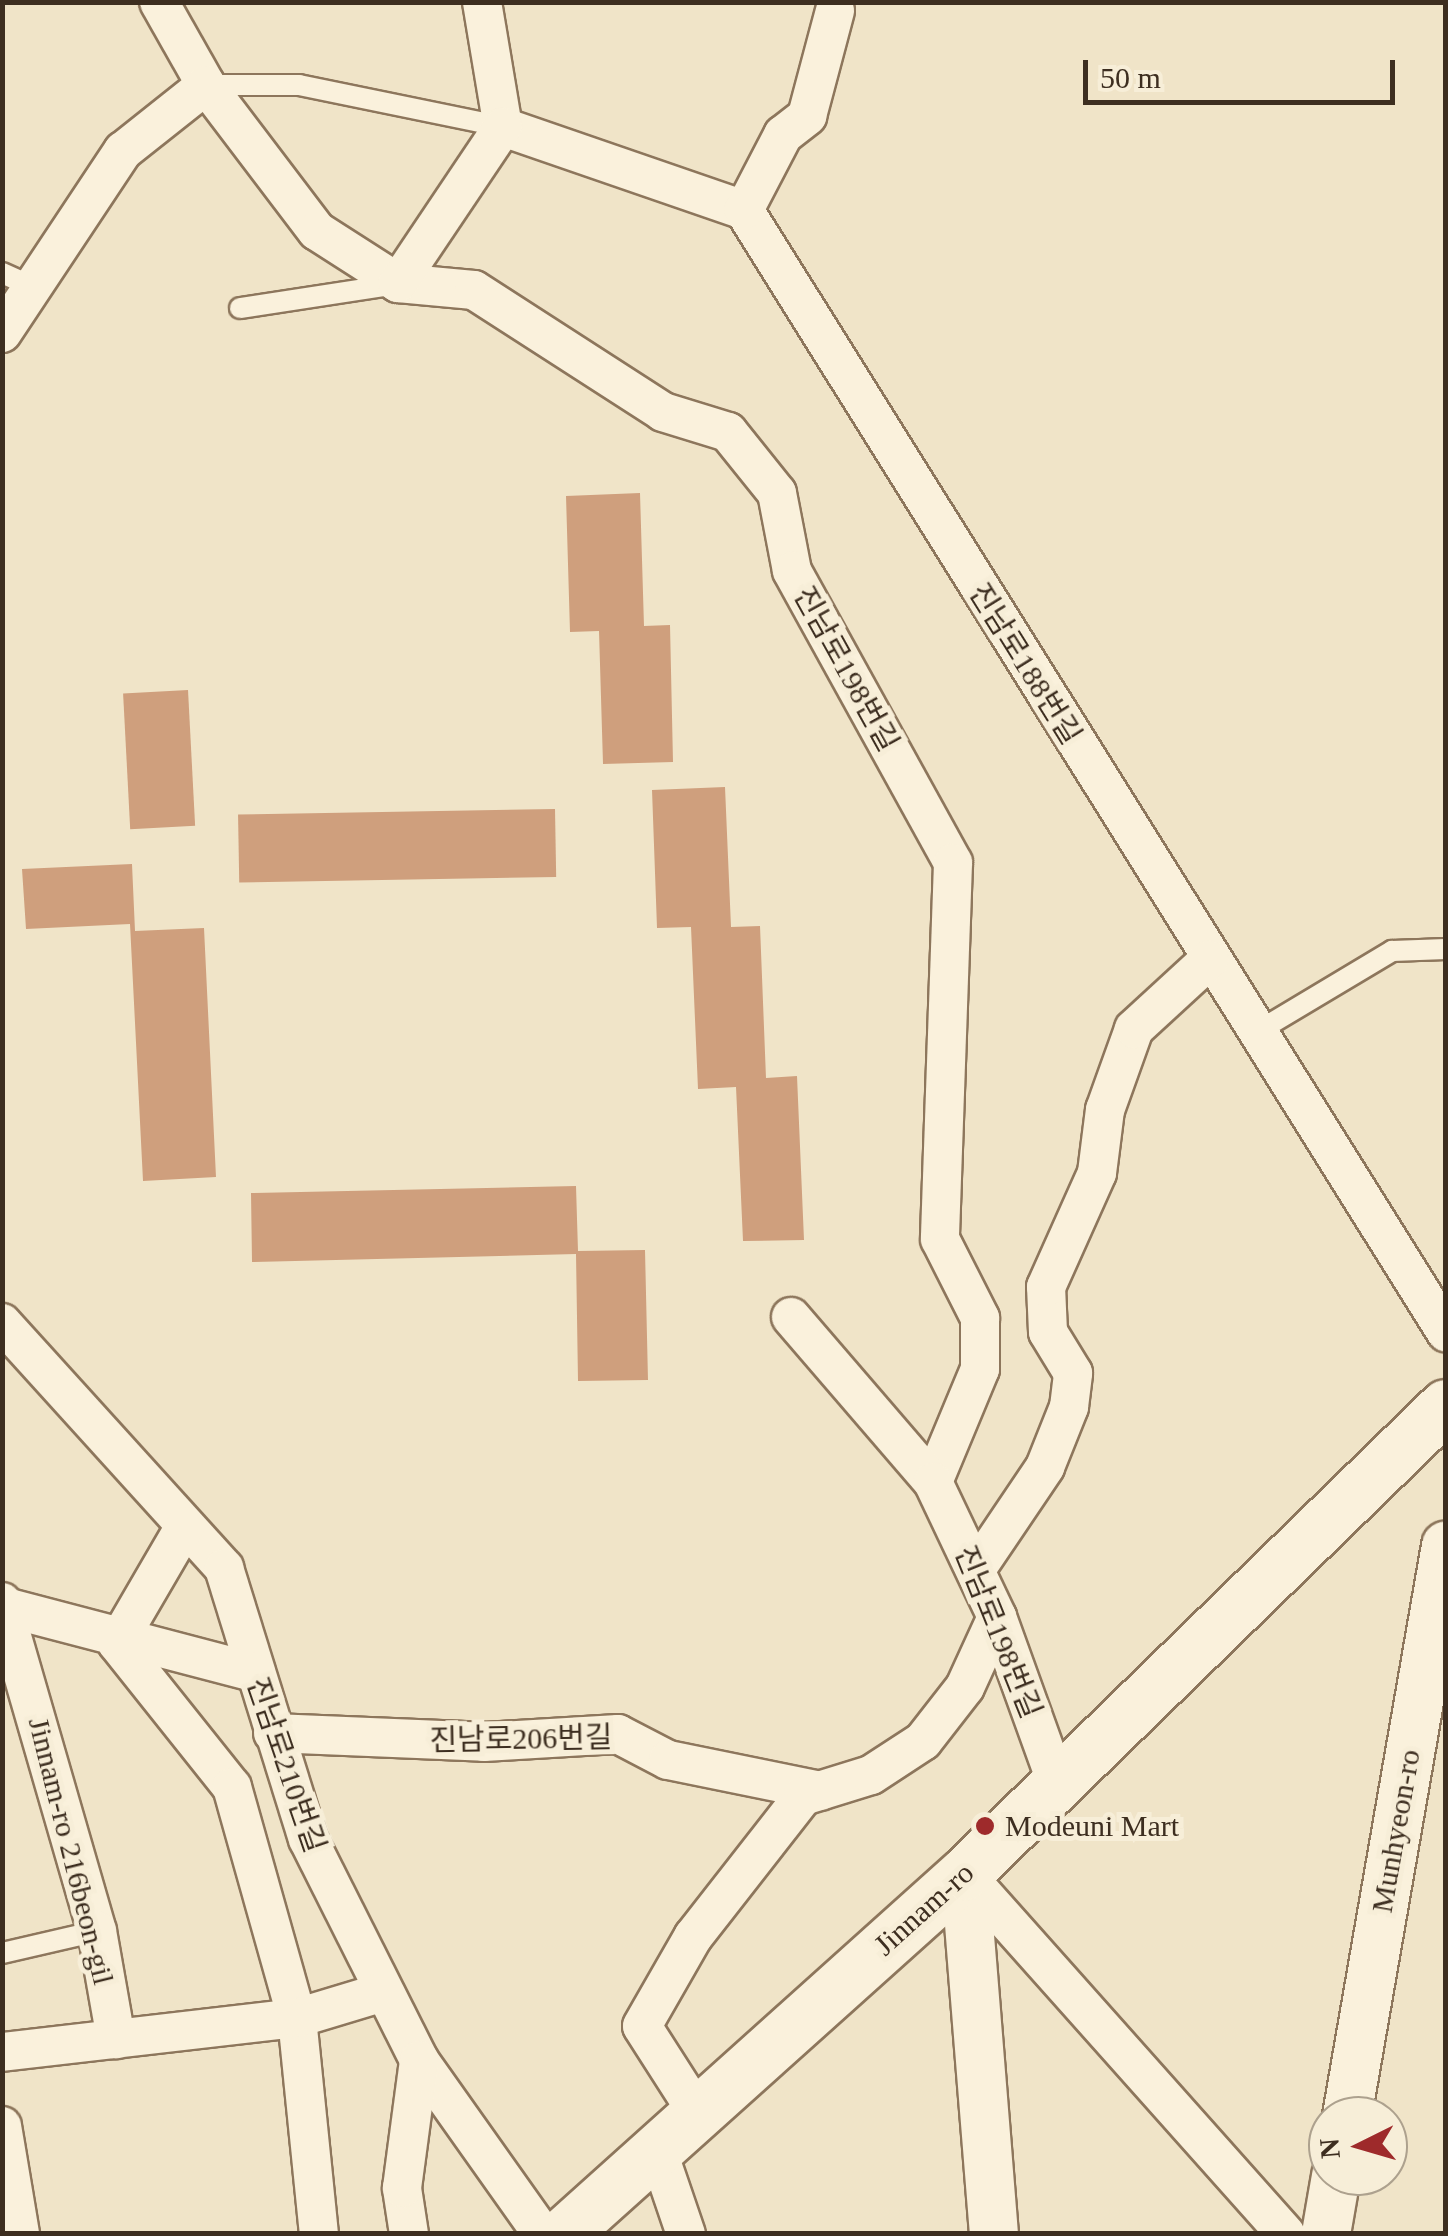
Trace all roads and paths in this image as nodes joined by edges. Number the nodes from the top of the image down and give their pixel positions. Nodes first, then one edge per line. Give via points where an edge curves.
1 (159, 2) edge
2 (482, 2) edge
3 (835, 11) dead end
4 (206, 85) junction
5 (502, 127) junction
6 (744, 210) junction
7 (18, 280) edge
8 (398, 284) junction
9 (240, 308) dead end
10 (2, 334) edge
11 (1446, 949) edge
12 (1209, 960) junction
13 (1255, 1033) junction
14 (791, 1317) dead end
15 (2, 1323) edge
16 (1446, 1332) edge
17 (1446, 1406) edge
18 (933, 1482) junction
19 (184, 1526) junction
20 (1446, 1546) edge
21 (977, 1568) junction
22 (4, 1604) edge
23 (997, 1617) junction
24 (117, 1643) junction
25 (253, 1672) junction
26 (274, 1733) junction
27 (1056, 1784) junction
28 (820, 1791) junction
29 (966, 1874) junction
30 (96, 1932) junction
31 (2, 1952) edge
32 (384, 1992) junction
33 (297, 2018) junction
34 (116, 2038) junction
35 (2, 2052) edge
36 (419, 2060) junction
37 (1350, 2096) edge
38 (695, 2109) junction
39 (2, 2126) edge
40 (656, 2146) junction
41 (1333, 2196) edge
42 (20, 2234) edge
43 (319, 2234) edge
44 (409, 2234) edge
45 (542, 2234) edge
46 (564, 2234) edge
47 (686, 2234) edge
48 (994, 2234) edge
49 (1286, 2234) edge
50 (1326, 2234) edge

1 - 4 street, 진남로198번길
2 - 5 street
3 - 6 street via 807,116 783,135
4 - 5 lane via 299,85
4 - 7 street via 122,151
4 - 8 street, 진남로198번길 via 318,231
5 - 6 street
5 - 8 street
6 - 12 street, 진남로188번길
7 - 10 street
8 - 9 lane
8 - 18 street, 진남로198번길 via 474,290 663,412 728,432 777,494 792,571 952,863 940,1238 980,1318 980,1370
11 - 13 lane via 1392,951
12 - 13 street, 진남로188번길
12 - 21 street via 1134,1029 1105,1110 1097,1173 1046,1287 1048,1332 1074,1373 1069,1407 1045,1468
13 - 16 street, 진남로188번길
14 - 18 street, 진남로198번길
15 - 19 street, 진남로210번길
17 - 27 main road, Jinnam-ro
18 - 21 street, 진남로198번길
19 - 24 street
19 - 25 street, 진남로210번길 via 224,1568
20 - 37 street, Munhyeon-ro
21 - 23 street, 진남로198번길
22 - 24 street
22 - 30 street, Jinnam-ro 216beon-gil
23 - 27 street, 진남로198번길
23 - 28 street, 진남로206번길 via 965,1687 923,1741 872,1775
24 - 25 street
24 - 33 street via 232,1787
25 - 26 street, 진남로210번길
26 - 28 street, 진남로206번길 via 484,1742 618,1734 668,1760
26 - 32 street, 진남로210번길 via 308,1839
27 - 29 main road, Jinnam-ro
28 - 38 street, 진남로206번길 via 803,1796 694,1937 642,2026
29 - 38 main road, Jinnam-ro
29 - 48 street
29 - 49 street
30 - 31 lane
30 - 34 street, Jinnam-ro 216beon-gil
32 - 33 street
32 - 36 street, 진남로210번길
33 - 34 street
33 - 43 street
34 - 35 street
36 - 44 street via 402,2188
36 - 45 street, 진남로210번길
38 - 40 main road, Jinnam-ro
39 - 42 street
40 - 46 main road, Jinnam-ro
40 - 47 street
41 - 50 street

